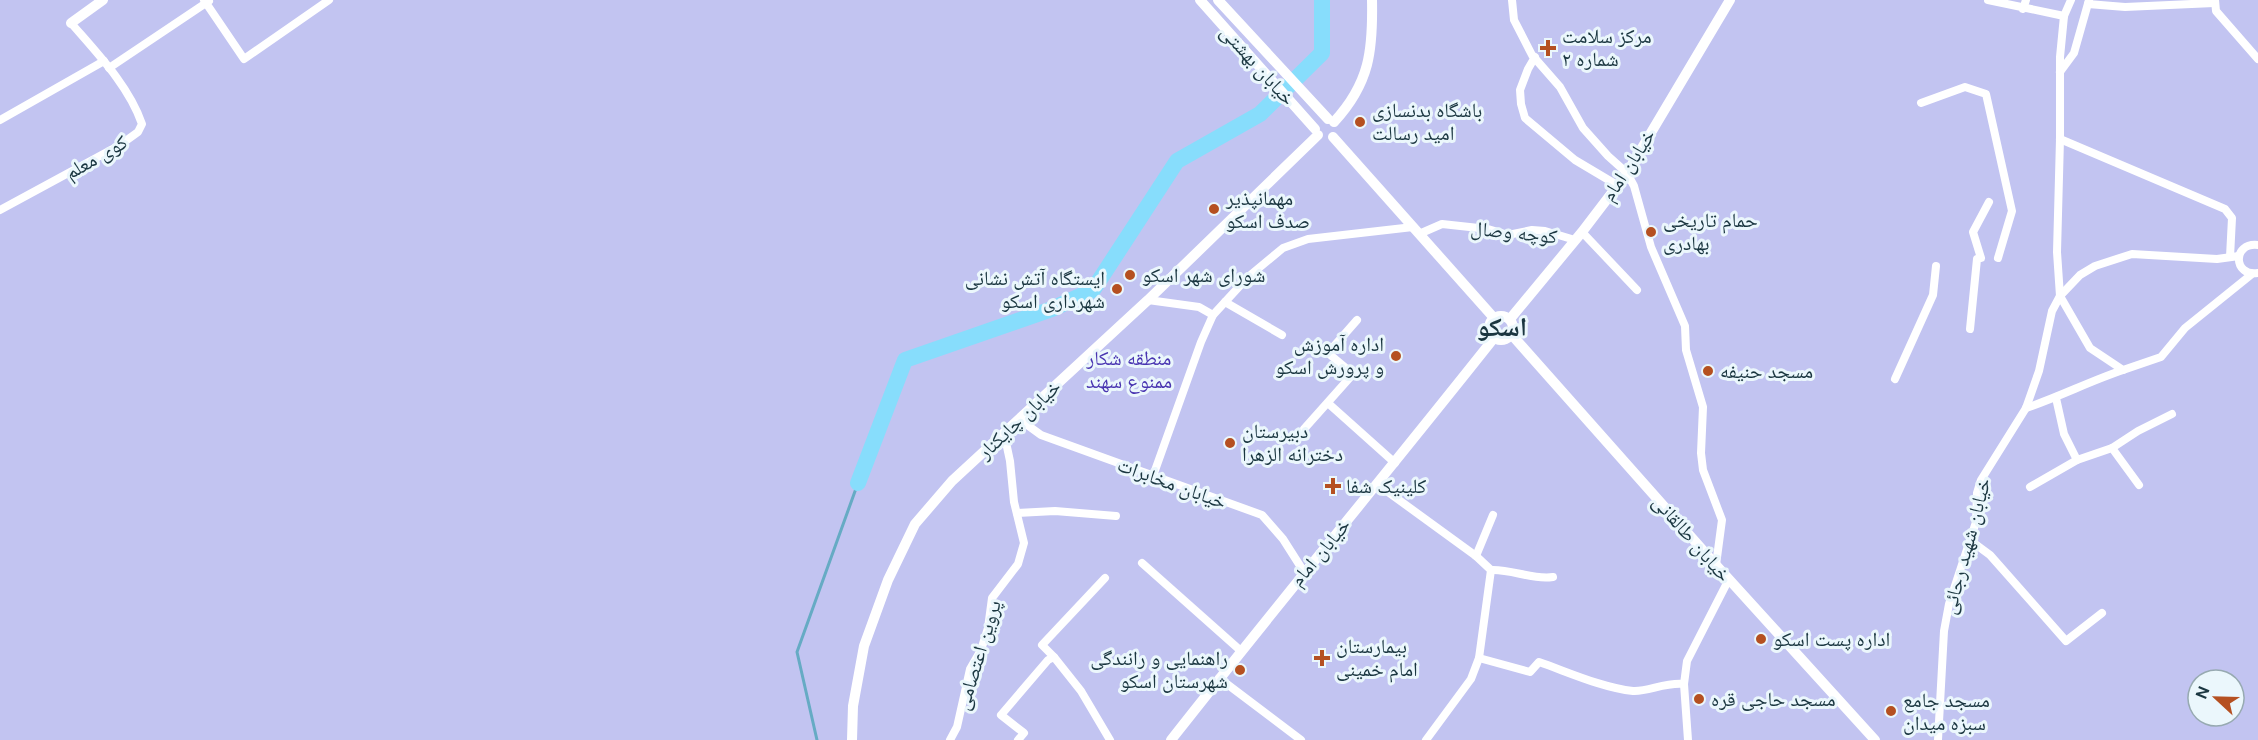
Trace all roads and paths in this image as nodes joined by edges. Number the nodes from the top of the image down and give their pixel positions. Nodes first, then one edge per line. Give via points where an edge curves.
1 (103, 0) edge
2 (328, 0) edge
3 (1200, 0) edge
4 (1218, 0) edge
5 (1372, 0) edge
6 (1512, 0) edge
7 (1730, 0) edge
8 (1988, 0) edge
9 (2026, 0) edge
10 (2071, 0) edge
11 (207, 1) edge
12 (2089, 2) edge
13 (2185, 2) edge
14 (2215, 2) edge
15 (2167, 3) edge
16 (2023, 9) junction
17 (2064, 16) junction
18 (71, 23) joint
19 (1535, 57) junction
20 (2258, 59) edge
21 (106, 65) junction
22 (2060, 72) junction
23 (1921, 103) dead end
24 (0, 120) edge
25 (1331, 120) junction
26 (1316, 132) junction
27 (1333, 137) junction
28 (2060, 140) junction
29 (1627, 172) junction
30 (1617, 185) junction
31 (1989, 202) dead end
32 (0, 210) edge
33 (1416, 230) junction
34 (1579, 236) junction
35 (2258, 245) edge
36 (2239, 256) junction
37 (2230, 257) junction
38 (1998, 258) dead end
39 (1936, 266) dead end
40 (2255, 274) edge
41 (1637, 290) dead end
42 (2060, 296) junction
43 (1148, 300) junction
44 (1225, 302) junction
45 (1213, 315) junction
46 (1494, 318) junction
47 (1357, 320) dead end
48 (1509, 320) junction
49 (1970, 329) dead end
50 (1511, 334) junction
51 (1282, 335) dead end
52 (1494, 338) junction
53 (2123, 370) junction
54 (1895, 379) dead end
55 (2056, 398) junction
56 (1329, 404) junction
57 (2026, 408) junction
58 (2172, 414) dead end
59 (1019, 419) junction
60 (1304, 429) dead end
61 (1004, 433) junction
62 (2112, 448) junction
63 (2077, 460) junction
64 (1395, 463) junction
65 (1153, 476) junction
66 (1377, 484) junction
67 (2139, 485) dead end
68 (2030, 487) dead end
69 (1017, 513) junction
70 (1493, 515) dead end
71 (1116, 516) dead end
72 (1971, 541) junction
73 (1476, 556) junction
74 (1142, 563) dead end
75 (1716, 565) junction
76 (1491, 570) junction
77 (1304, 572) junction
78 (1553, 577) dead end
79 (1105, 578) dead end
80 (1729, 579) junction
81 (2102, 612) dead end
82 (1241, 651) junction
83 (1054, 657) junction
84 (1479, 658) junction
85 (1219, 678) junction
86 (1684, 684) junction
87 (852, 740) edge
88 (950, 740) edge
89 (1018, 740) edge
90 (1110, 740) edge
91 (1171, 740) edge
92 (1301, 740) edge
93 (1426, 740) edge
94 (1688, 740) edge
95 (1875, 740) edge
96 (1938, 740) edge

1 - 18 main road
2 - 11 street via 244,59
3 - 26 main road, خیابان بهشتی
4 - 25 main road, خیابان بهشتی
5 - 25 main road via 1373,39 1368,64 1344,111
6 - 19 street via 1514,20
7 - 29 main road, خیابان امام
8 - 16 street
9 - 16 street
10 - 17 street
11 - 21 street
12 - 15 street via 2125,7
12 - 22 street via 2074,53
13 - 14 street
13 - 15 street
14 - 20 street via 2216,12
16 - 17 street
17 - 22 street
18 - 21 street, کوی معلم
19 - 29 street via 1560,87 1583,128
19 - 30 street via 1520,90 1525,118 1575,160
21 - 24 street
21 - 32 street, کوی معلم via 139,115 142,124 138,132
22 - 28 street
23 - 38 street via 1965,87 1986,94 2012,211
25 - 26 main road via 1319,121
25 - 27 main road via 1336,131
26 - 27 main road via 1327,140
26 - 43 main road, خیابان چایکنار
27 - 33 main road
28 - 37 street via 2225,209 2232,218
28 - 42 street
29 - 30 main road, خیابان امام
29 - 75 street via 1650,247 1685,326 1686,350 1703,407 1703,470 1722,520
30 - 34 main road, خیابان امام
31 - 49 street via 1973,232 1979,258
33 - 34 street, کوچه وصال via 1442,224 1508,235 1532,230
33 - 44 street, کوچه وصال via 1308,239 1283,248
33 - 46 main road
34 - 41 street
34 - 48 main road, خیابان امام
35 - 36 street via 2244,247
36 - 37 street
36 - 40 street via 2240,266
37 - 42 street via 2122,255 2080,275
39 - 54 street via 1933,295
40 - 53 street via 2185,328 2161,357
42 - 53 street via 2090,348
42 - 57 street, خیابان شهید رجائی via 2052,311 2039,372
43 - 45 street via 1199,307
43 - 59 main road, خیابان چایکنار
44 - 45 street, کوچه وصال
44 - 51 street
45 - 65 street, کوچه وصال
46 - 48 main road via 1502,316
46 - 52 main road via 1489,328
47 - 56 street via 1328,352 1353,374
48 - 50 main road
50 - 52 main road via 1501,340
50 - 75 main road, خیابان طالقانی
52 - 64 main road, خیابان امام
53 - 55 street
55 - 57 street
55 - 63 street via 2064,434
56 - 60 street
56 - 64 street
57 - 72 street, خیابان شهید رجائی via 1981,480
58 - 62 street
59 - 61 main road, خیابان چایکنار
59 - 65 street, خیابان مخابرات via 1041,435
61 - 69 street, پروین اعتصامی
61 - 87 main road, خیابان چایکنار via 952,481 915,524 888,580 864,646 853,706
62 - 63 street
62 - 67 street
63 - 68 street
64 - 66 main road, خیابان امام
65 - 77 street, خیابان مخابرات via 1262,516
66 - 73 street
66 - 77 main road, خیابان امام
69 - 71 street via 1055,511
69 - 88 street, پروین اعتصامی via 1024,543 1018,564 992,598 988,628 970,669 957,727
70 - 73 street
72 - 81 street via 1990,555 2066,641
72 - 96 street, خیابان شهید رجائی via 1944,631
73 - 76 street
74 - 82 street
75 - 80 main road, خیابان طالقانی
76 - 78 street
76 - 84 street
77 - 82 main road, خیابان امام
79 - 83 street via 1042,645
80 - 86 street via 1687,661
80 - 95 main road, خیابان طالقانی
82 - 85 main road, خیابان امام
83 - 89 street via 1001,715 1024,733
83 - 90 street via 1081,691
84 - 86 street via 1530,672 1539,662 1636,691 1662,684
84 - 93 street via 1471,679
85 - 91 main road, خیابان امام
85 - 92 street
86 - 94 street

